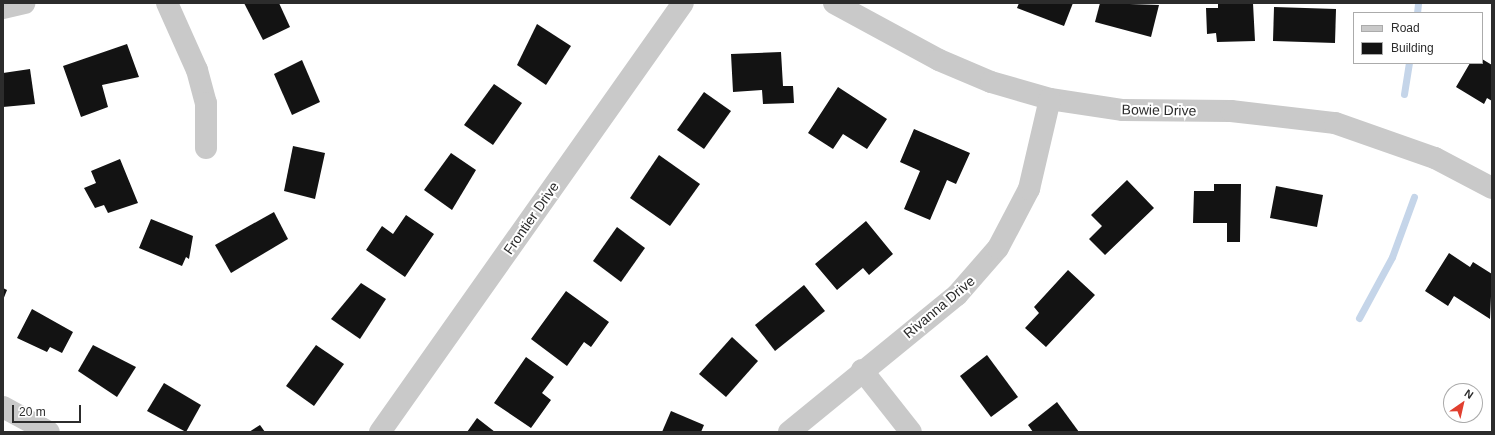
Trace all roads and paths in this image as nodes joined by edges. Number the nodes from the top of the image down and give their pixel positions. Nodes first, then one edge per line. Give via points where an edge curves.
1 (24, 3) edge
2 (167, 3) edge
3 (683, 3) edge
4 (834, 3) edge
5 (3, 8) edge
6 (1050, 99) junction
7 (206, 148) dead end
8 (1492, 188) edge
9 (862, 370) junction
10 (3, 407) edge
11 (49, 432) edge
12 (380, 432) edge
13 (788, 432) edge
14 (912, 432) edge

1 - 5 street
2 - 7 street via 197,70 206,103
3 - 12 street, Frontier Drive
4 - 6 street, Bowie Drive via 939,60 991,82
6 - 8 street, Bowie Drive via 1123,110 1231,111 1335,123 1435,158
6 - 9 street, Rivanna Drive via 1029,189 998,248 957,295
9 - 13 street, Rivanna Drive
9 - 14 street
10 - 11 street

